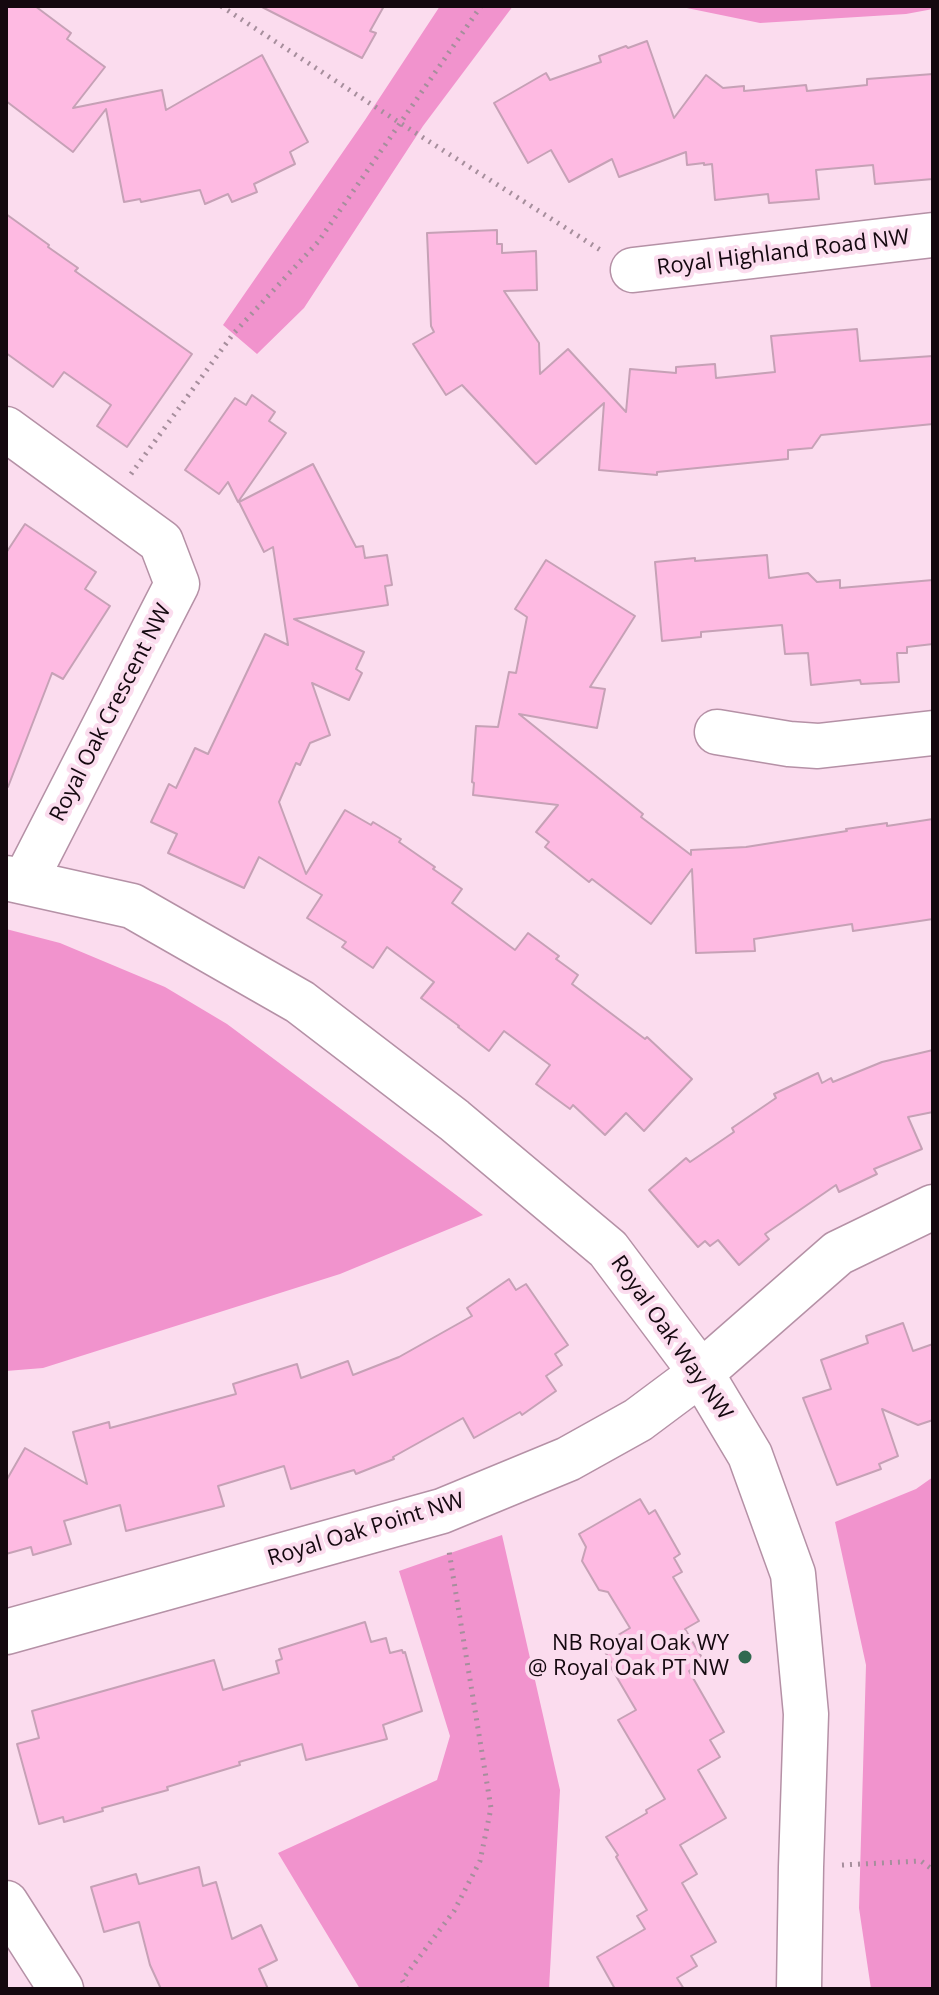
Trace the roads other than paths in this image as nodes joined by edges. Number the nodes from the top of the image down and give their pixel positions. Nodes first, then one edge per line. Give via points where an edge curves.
1 (933, 235) edge
2 (633, 270) road end
3 (6, 429) edge
4 (717, 732) dead end
5 (933, 733) edge
6 (15, 880) edge
7 (933, 1207) edge
8 (701, 1373) junction
9 (6, 1632) edge
10 (6, 1903) edge
11 (61, 1989) edge
12 (799, 1989) edge

1 - 2 street, Royal Highland Road NW
3 - 6 street, Royal Oak Crescent NW via 161,542 177,584
4 - 5 street via 818,746
6 - 8 street, Royal Oak Way NW via 132,906 300,1002 454,1120 608,1249
7 - 8 street, Royal Oak Point NW via 838,1253
8 - 9 street, Royal Oak Point NW via 638,1420 568,1459 442,1511
8 - 12 street, Royal Oak Way NW via 750,1455 793,1574 806,1714
10 - 11 street

